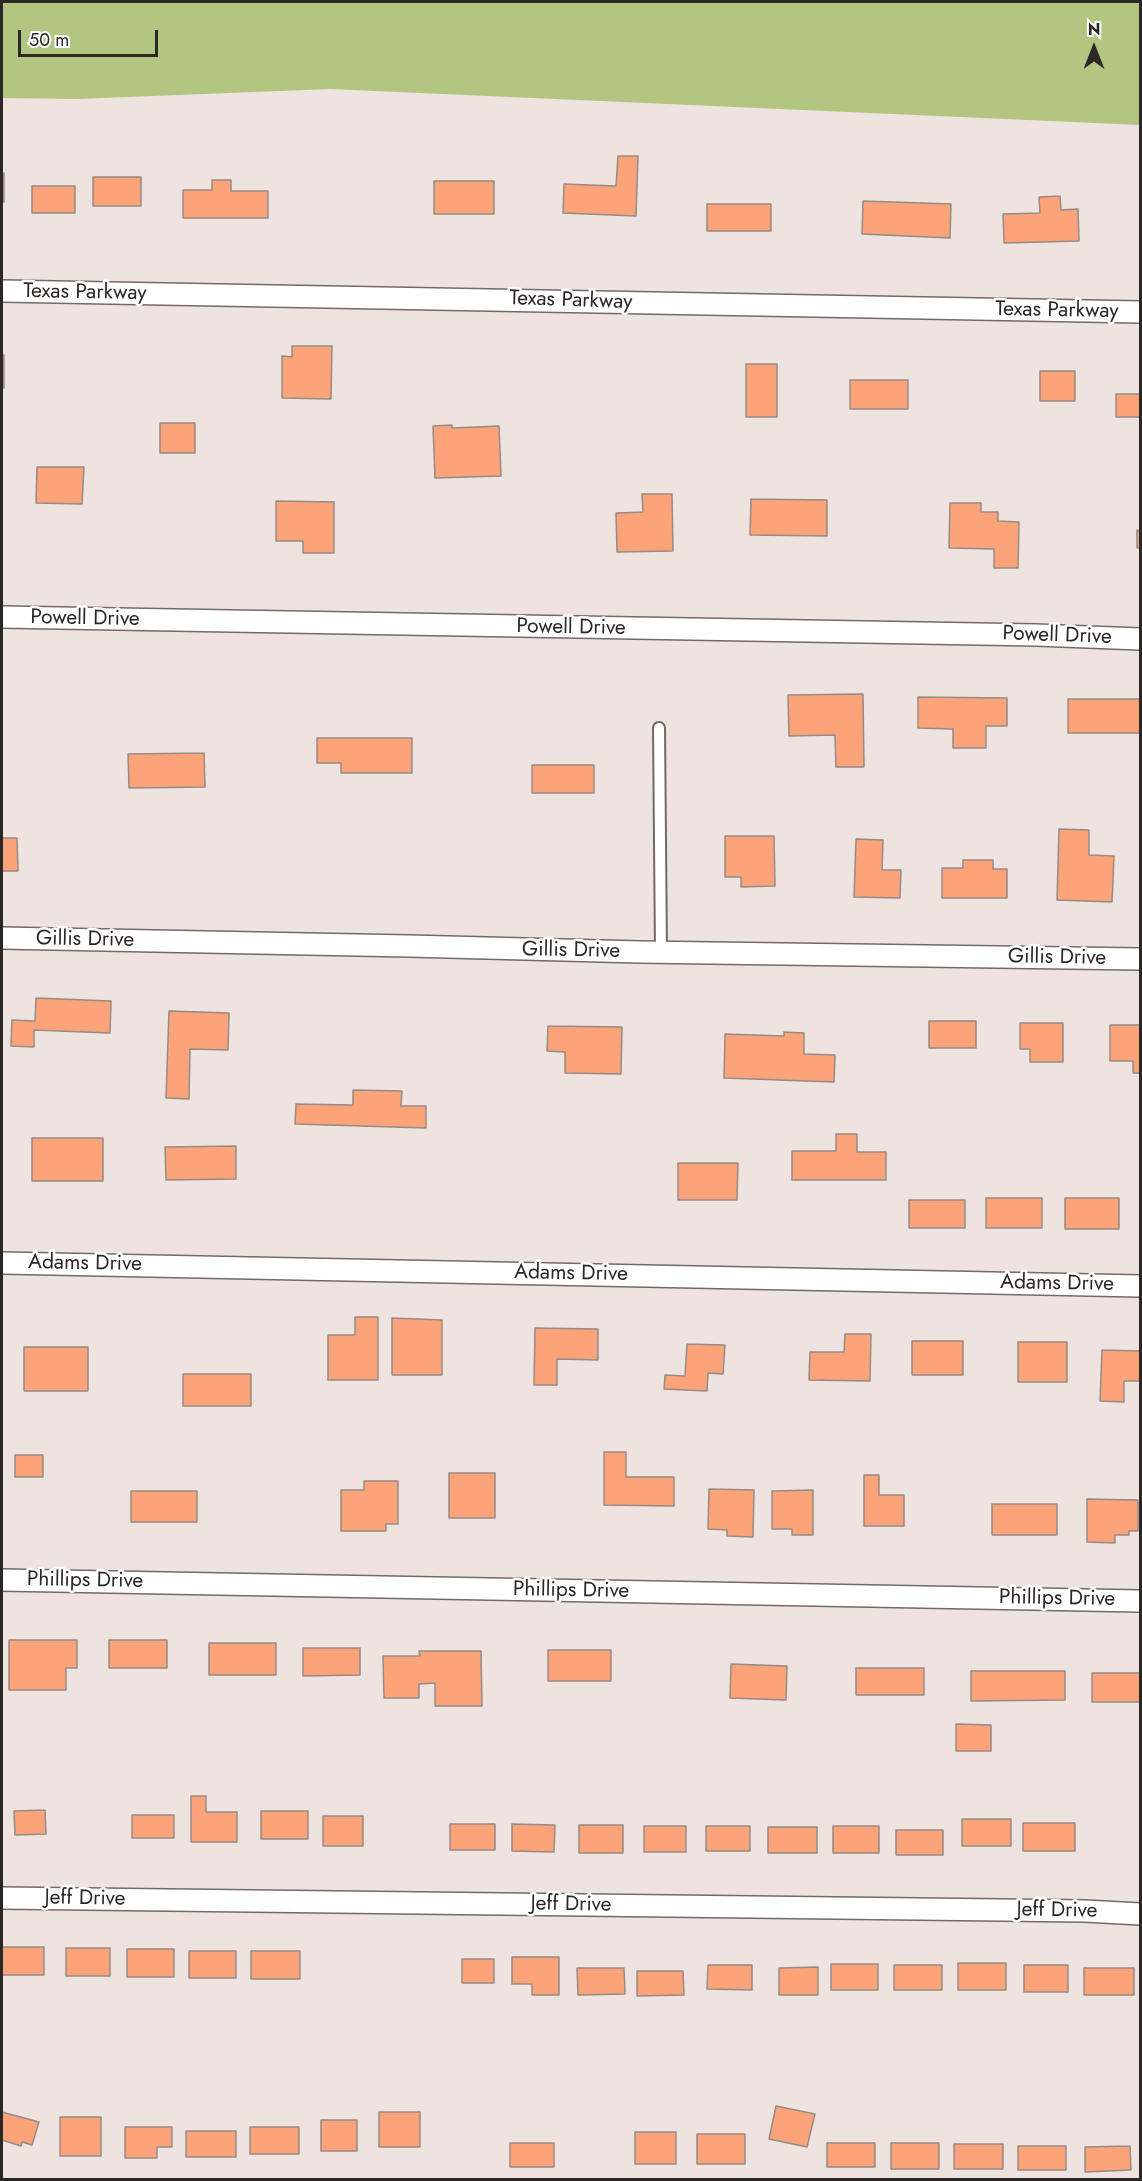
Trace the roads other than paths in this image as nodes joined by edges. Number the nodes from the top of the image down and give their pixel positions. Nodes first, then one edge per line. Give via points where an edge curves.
1 (2, 291) edge
2 (1140, 312) edge
3 (2, 617) edge
4 (1140, 639) edge
5 (659, 728) dead end
6 (2, 938) edge
7 (661, 953) junction
8 (1140, 959) edge
9 (2, 1263) edge
10 (1140, 1286) edge
11 (2, 1580) edge
12 (1140, 1601) edge
13 (2, 1898) edge
14 (1140, 1914) edge

1 - 2 street, Texas Parkway
3 - 4 street, Powell Drive
5 - 7 lane
6 - 7 street, Gillis Drive
7 - 8 street, Gillis Drive
9 - 10 street, Adams Drive
11 - 12 street, Phillips Drive
13 - 14 street, Jeff Drive

